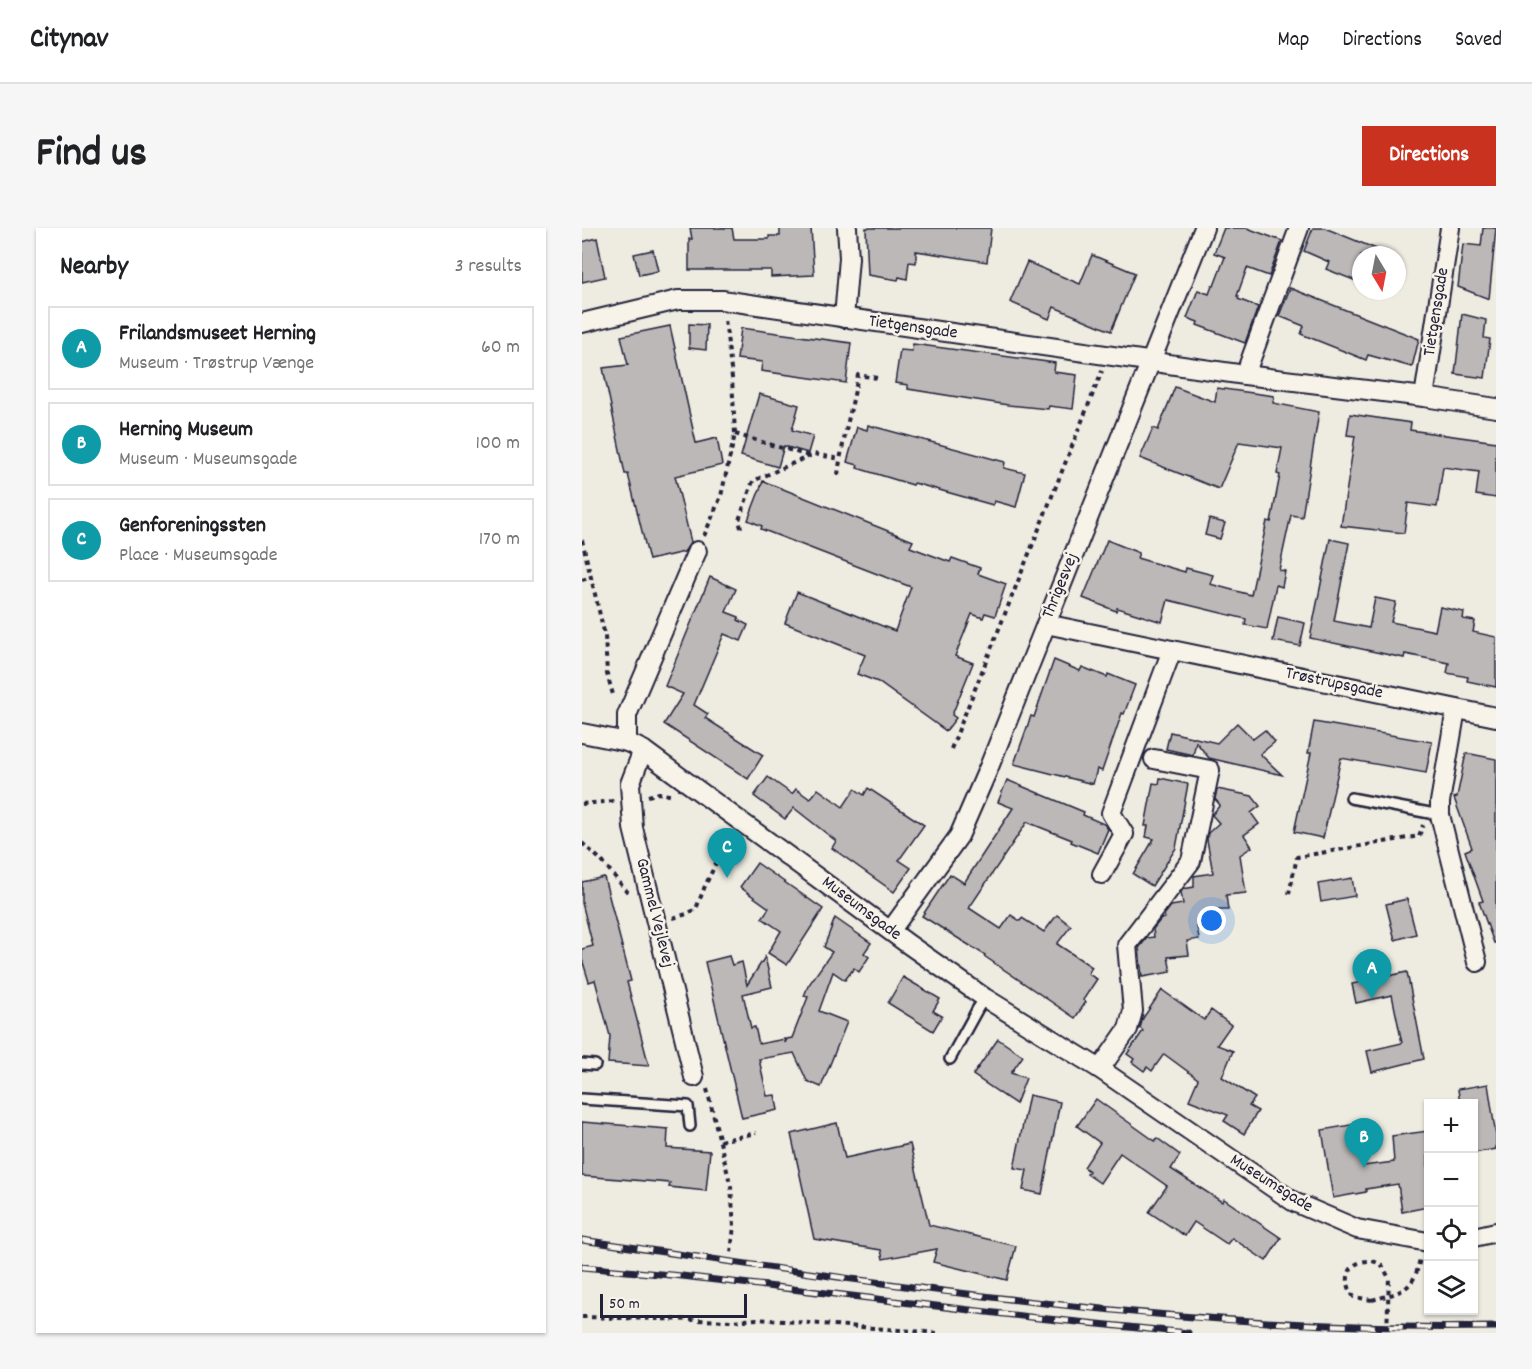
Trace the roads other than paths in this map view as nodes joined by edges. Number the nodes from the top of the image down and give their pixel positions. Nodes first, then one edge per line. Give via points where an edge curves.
1 (847, 228) edge
2 (1204, 228) edge
3 (1299, 228) edge
4 (1450, 228) edge
5 (844, 318) junction
6 (582, 323) edge
7 (1151, 362) junction
8 (1245, 375) junction
9 (1424, 397) junction
10 (1496, 408) edge
11 (697, 551) road end
12 (1046, 624) junction
13 (1172, 650) junction
14 (1456, 709) junction
15 (1496, 717) edge
16 (582, 733) edge
17 (635, 746) junction
18 (1154, 759) dead end
19 (1351, 798) dead end
20 (1433, 814) junction
21 (1102, 874) dead end
22 (891, 930) junction
23 (1477, 962) dead end
24 (985, 998) junction
25 (950, 1059) dead end
26 (582, 1064) edge
27 (595, 1065) dead end
28 (1100, 1070) junction
29 (694, 1077) road end
30 (582, 1099) edge
31 (690, 1126) dead end
32 (1496, 1232) edge
33 (1478, 1236) edge
34 (1424, 1242) edge

1 - 5 street
2 - 7 street, Thrigesvej
3 - 8 street
4 - 9 street, Tietgensgade
5 - 6 street, Tietgensgade via 722,300 678,300
5 - 7 street, Tietgensgade
7 - 8 street, Tietgensgade
7 - 12 street, Thrigesvej
8 - 9 street, Tietgensgade
9 - 10 street, Tietgensgade
11 - 17 street via 627,715
12 - 13 street, Trøstrupsgade
12 - 22 street, Thrigesvej via 959,836
13 - 14 street, Trøstrupsgade
13 - 21 street via 1111,813 1124,834
14 - 15 street, Trøstrupsgade
14 - 20 street via 1440,802
16 - 17 street, Museumsgade
17 - 22 street, Museumsgade
17 - 29 street, Gammel Vejlevej via 630,784 633,828
18 - 28 street via 1210,770 1191,861 1127,945 1132,1011 1128,1029
19 - 20 lane
20 - 23 street
22 - 24 street, Museumsgade
24 - 25 lane
24 - 28 street, Museumsgade
26 - 27 lane
28 - 34 street, Museumsgade via 1294,1202 1357,1230
30 - 31 lane via 688,1106
32 - 33 street

